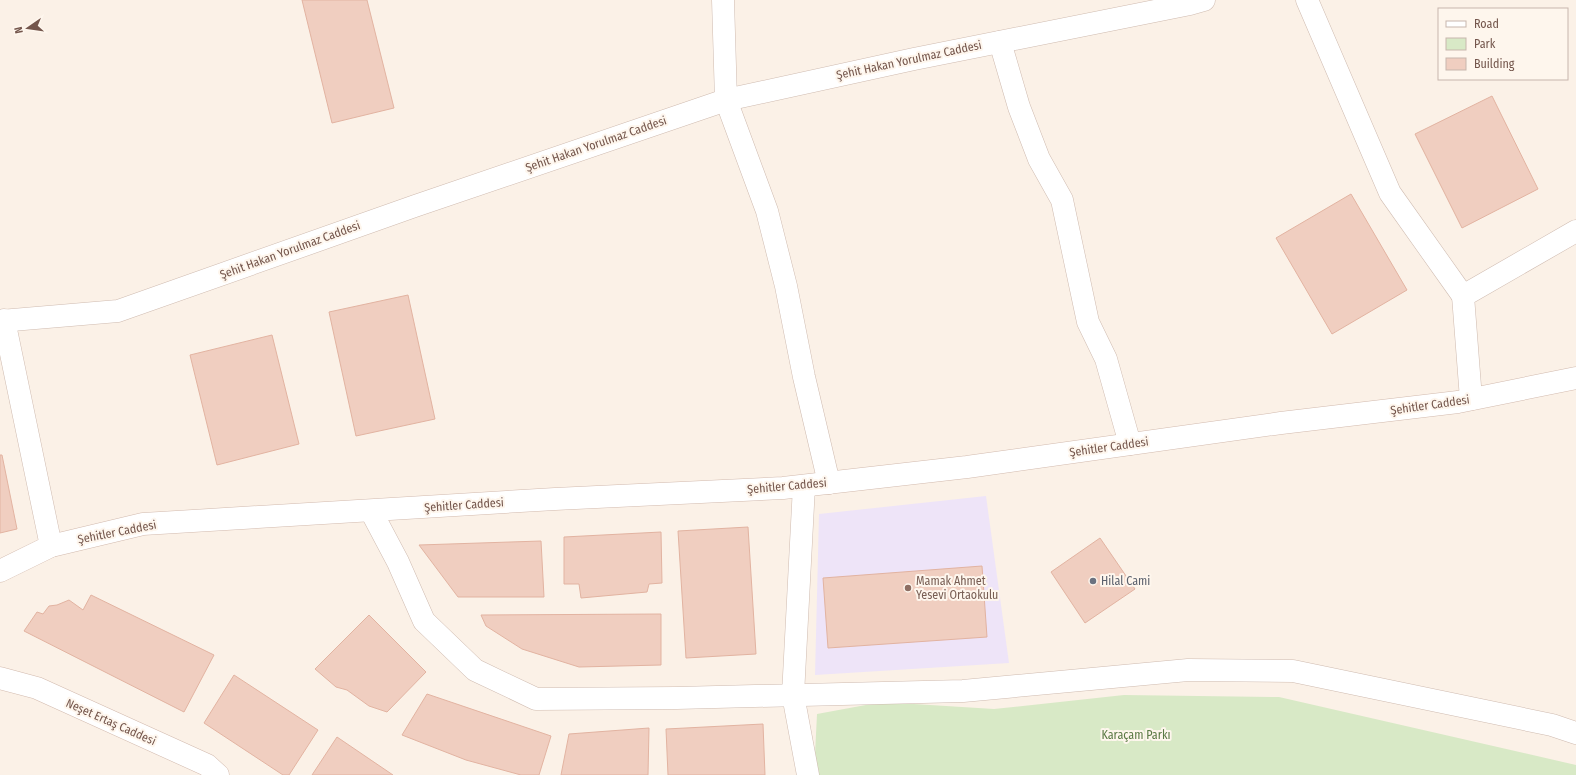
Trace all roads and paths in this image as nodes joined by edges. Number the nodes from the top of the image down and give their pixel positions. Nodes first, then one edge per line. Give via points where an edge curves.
1 (723, 0) edge
2 (1204, 0) edge
3 (1307, 0) edge
4 (1000, 42) junction
5 (726, 100) junction
6 (1576, 232) edge
7 (1463, 296) junction
8 (2, 321) edge
9 (1576, 378) edge
10 (1471, 399) junction
11 (1130, 444) junction
12 (829, 483) junction
13 (804, 486) junction
14 (371, 511) junction
15 (51, 546) junction
16 (0, 571) edge
17 (0, 678) edge
18 (793, 695) junction
19 (1576, 733) edge
20 (218, 775) edge
21 (808, 775) edge

1 - 5 street
2 - 4 street, Şehit Hakan Yorulmaz Caddesi
3 - 7 street via 1390,193
4 - 5 street, Şehit Hakan Yorulmaz Caddesi
4 - 11 street via 1019,107 1039,159 1062,200 1088,322 1106,359
5 - 8 street, Şehit Hakan Yorulmaz Caddesi via 118,311
5 - 12 street via 767,212 786,286
6 - 7 street
7 - 10 street
8 - 15 street
9 - 10 street, Şehitler Caddesi
10 - 11 street, Şehitler Caddesi
11 - 12 street, Şehitler Caddesi
12 - 13 street, Şehitler Caddesi
13 - 14 street, Şehitler Caddesi
13 - 18 street
14 - 15 street, Şehitler Caddesi via 143,524
14 - 18 street via 398,562 424,621 475,670 536,699
15 - 16 street, Şehitler Caddesi
17 - 20 street, Neşet Ertaş Caddesi via 37,688 207,765
18 - 19 street via 963,691 1188,670 1293,671 1552,725
18 - 21 street

